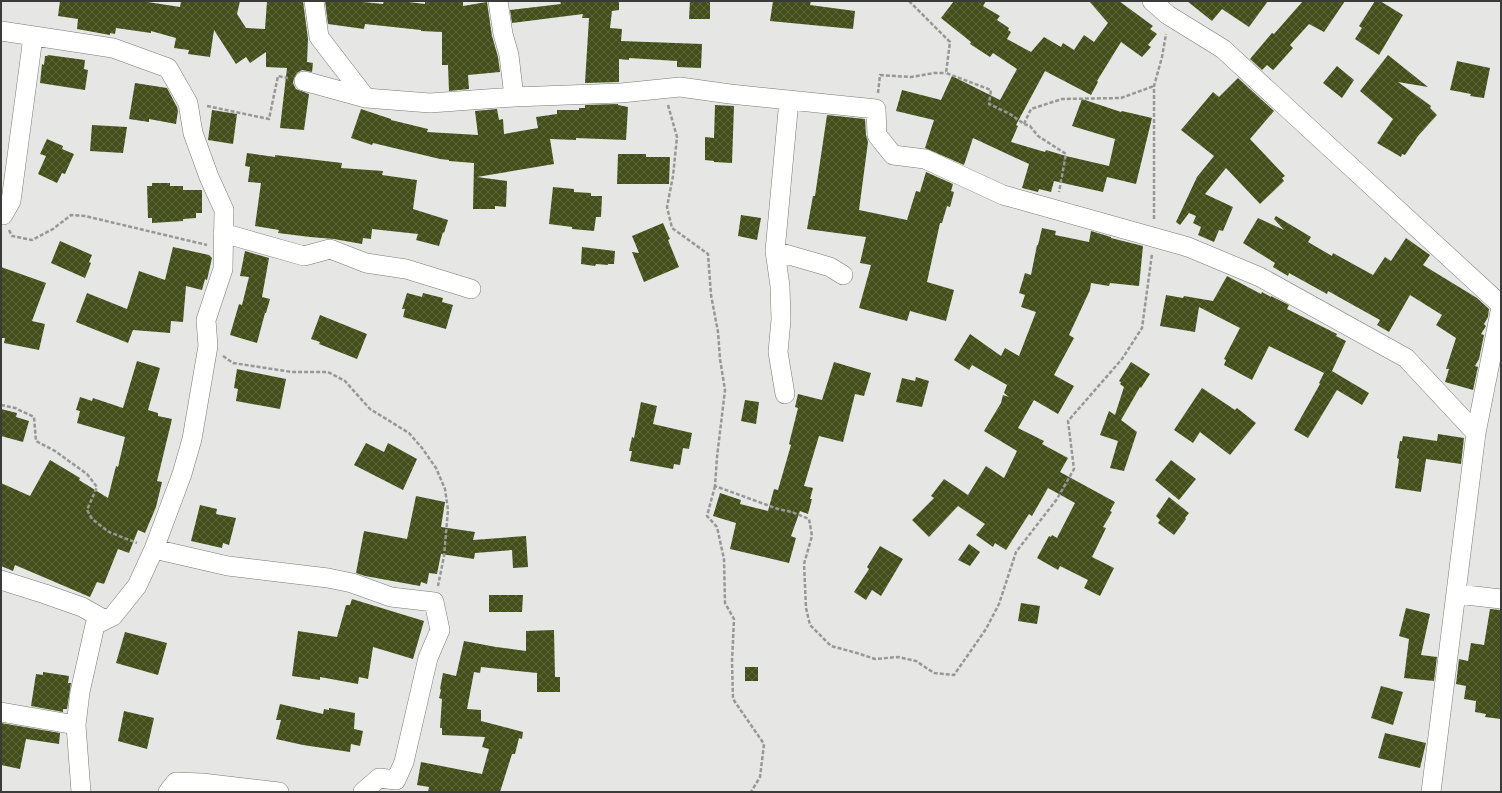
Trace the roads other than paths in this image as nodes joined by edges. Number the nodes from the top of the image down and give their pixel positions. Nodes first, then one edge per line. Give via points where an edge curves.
1 (314, 1) edge
2 (498, 1) edge
3 (1152, 1) edge
4 (1, 31) edge
5 (33, 37) junction
6 (304, 81) road end
7 (366, 98) junction
8 (514, 98) junction
9 (789, 100) junction
10 (3, 215) road end
11 (223, 241) junction
12 (775, 251) junction
13 (843, 275) dead end
14 (471, 289) dead end
15 (1501, 306) edge
16 (785, 394) dead end
17 (1476, 433) junction
18 (154, 549) junction
19 (1, 580) edge
20 (1457, 594) junction
21 (1501, 599) edge
22 (105, 620) junction
23 (1, 712) edge
24 (76, 726) junction
25 (81, 792) edge
26 (168, 792) edge
27 (279, 792) edge
28 (363, 792) edge
29 (1432, 792) edge

1 - 7 street via 319,37
2 - 8 street via 509,55
3 - 15 street via 1168,16 1223,48
4 - 5 street
5 - 10 street via 11,201
5 - 11 street via 113,48 168,68 188,103 193,134 224,210
6 - 7 street
7 - 8 street via 430,103
8 - 9 street via 620,93 680,87
9 - 12 street
9 - 17 street via 876,109 878,135 893,154 925,159 1003,195 1188,247 1260,277 1406,358
11 - 14 street via 304,256 330,249 366,263 406,269
11 - 18 street via 223,269 206,320 208,346 192,439
12 - 13 street via 830,267
12 - 16 street via 780,286 781,320 778,352
15 - 17 street
17 - 20 street
18 - 22 street via 138,586 113,616
18 - 28 street via 228,566 328,578 391,597 434,602 440,630 428,658 404,762 396,780 379,778
19 - 22 street via 82,607
20 - 21 street
20 - 29 street
22 - 24 street via 95,625 80,692
23 - 24 street
24 - 25 street
26 - 27 street via 176,782 202,782

